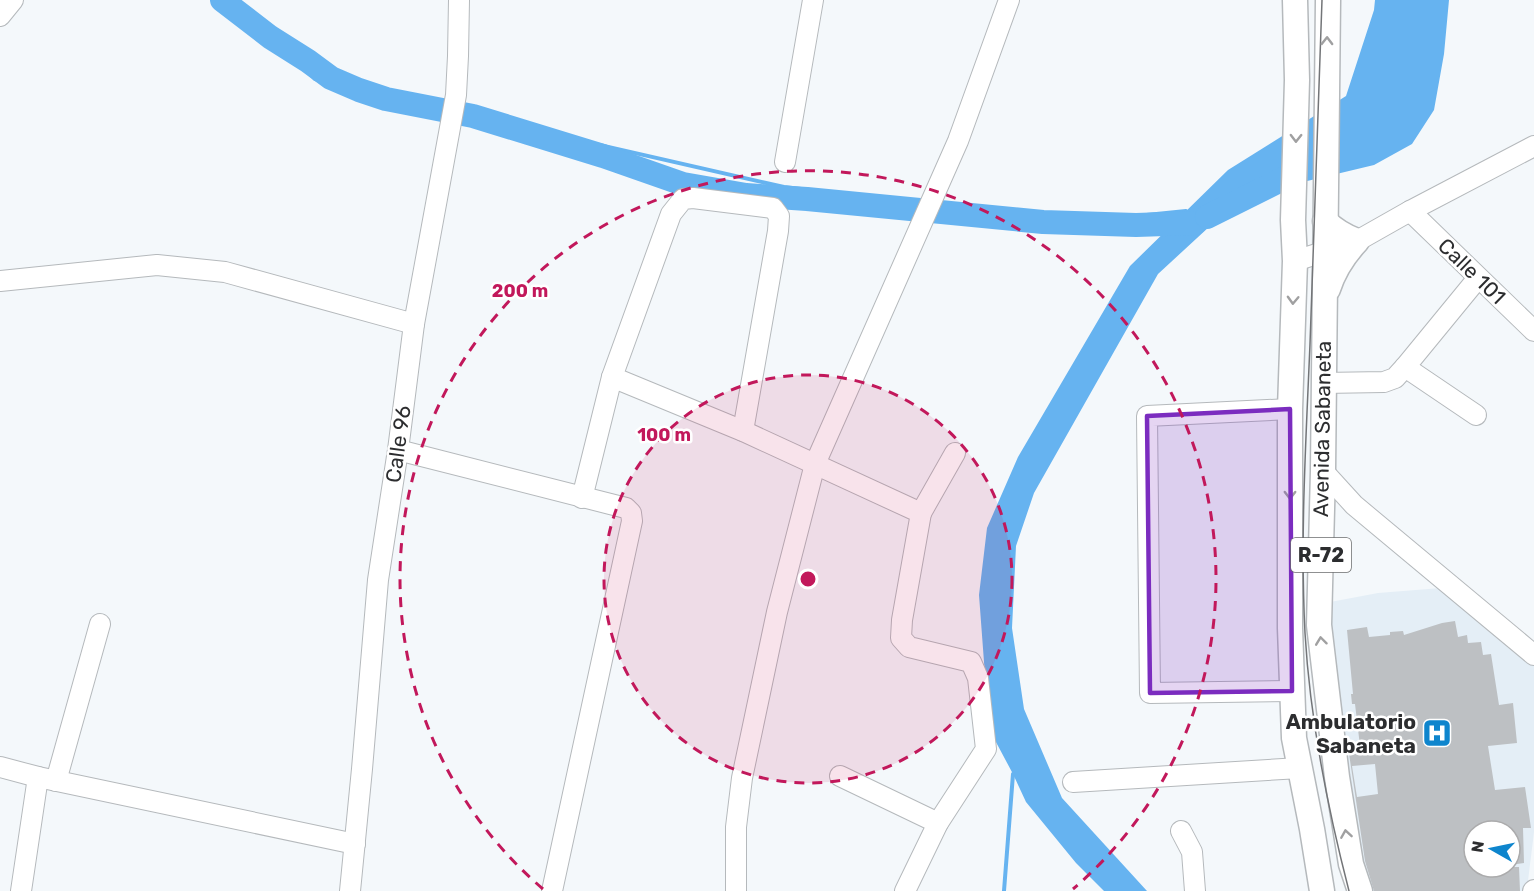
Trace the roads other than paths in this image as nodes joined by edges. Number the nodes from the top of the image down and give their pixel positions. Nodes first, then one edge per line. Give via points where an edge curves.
1 (13, 0) edge
2 (459, 0) edge
3 (813, 0) edge
4 (1009, 0) edge
5 (1295, 0) edge
6 (1328, 0) edge
7 (0, 16) edge
8 (1534, 146) edge
9 (785, 162) dead end
10 (1410, 211) junction
11 (1325, 219) junction
12 (1357, 242) junction
13 (1325, 251) junction
14 (1294, 261) junction
15 (1478, 278) junction
16 (0, 281) edge
17 (1323, 303) junction
18 (414, 324) junction
19 (1534, 332) edge
20 (1405, 366) junction
21 (612, 377) junction
22 (1323, 382) junction
23 (1290, 409) junction
24 (1476, 415) dead end
25 (743, 431) junction
26 (398, 450) junction
27 (955, 453) dead end
28 (815, 464) junction
29 (1323, 471) junction
30 (582, 498) junction
31 (1354, 505) junction
32 (921, 513) junction
33 (1322, 517) junction
34 (100, 624) dead end
35 (1534, 655) edge
36 (1292, 691) junction
37 (0, 767) edge
38 (1300, 768) junction
39 (840, 776) dead end
40 (47, 779) junction
41 (1073, 782) dead end
42 (938, 823) junction
43 (1181, 831) dead end
44 (355, 844) junction
45 (21, 891) edge
46 (350, 891) edge
47 (552, 891) edge
48 (736, 891) edge
49 (905, 891) edge
50 (1195, 891) edge
51 (1322, 891) edge
52 (1360, 891) edge

1 - 7 street
2 - 18 street, Calle 96 via 456,95
3 - 9 street
4 - 28 street via 958,141
5 -> 14 main road, Avenida Sabaneta / R-72
11 -> 6 main road, Avenida Sabaneta / R-72
8 - 10 street
10 - 12 street
10 - 15 street, Calle 101
11 - 12 main road via 1332,228
11 - 13 main road, Avenida Sabaneta / R-72
12 - 13 street
12 - 17 main road via 1333,274
13 - 14 street
13 - 17 main road, Avenida Sabaneta / R-72
14 -> 23 main road, Avenida Sabaneta / R-72
15 - 19 street, Calle 101
15 - 20 street
16 - 18 street via 157,265 225,272
17 - 22 main road, Avenida Sabaneta / R-72
18 - 26 street, Calle 96
20 - 22 street via 1395,378 1384,382
20 - 24 street
21 - 25 street
21 - 25 street via 671,214 683,199 773,208 779,216 778,231
21 - 30 street
22 - 29 main road, Avenida Sabaneta / R-72
23 -> 36 main road, Avenida Sabaneta / R-72
23 - 36 street via 1147,416 1150,693
25 - 28 street
26 - 30 street
26 - 44 street, Calle 96 via 378,580
27 - 32 street
28 - 32 street
28 - 48 street via 777,612 742,778 736,827
29 - 31 street
29 - 33 main road, Avenida Sabaneta / R-72
30 - 47 street via 626,508 632,521
31 - 33 street
31 - 35 street
32 - 42 street via 901,638 909,647 971,662 978,678 986,749
52 -> 33 main road, Avenida Sabaneta / R-72 via 1351,864 1337,777 1319,625
34 - 40 street
36 - 38 main road, Avenida Sabaneta / R-72
37 - 40 street
38 - 41 street
38 - 51 main road, Avenida Sabaneta / R-72
39 - 42 street
40 - 44 street
40 - 45 street
42 - 49 street
43 - 50 street via 1192,852
44 - 46 street, Calle 96

